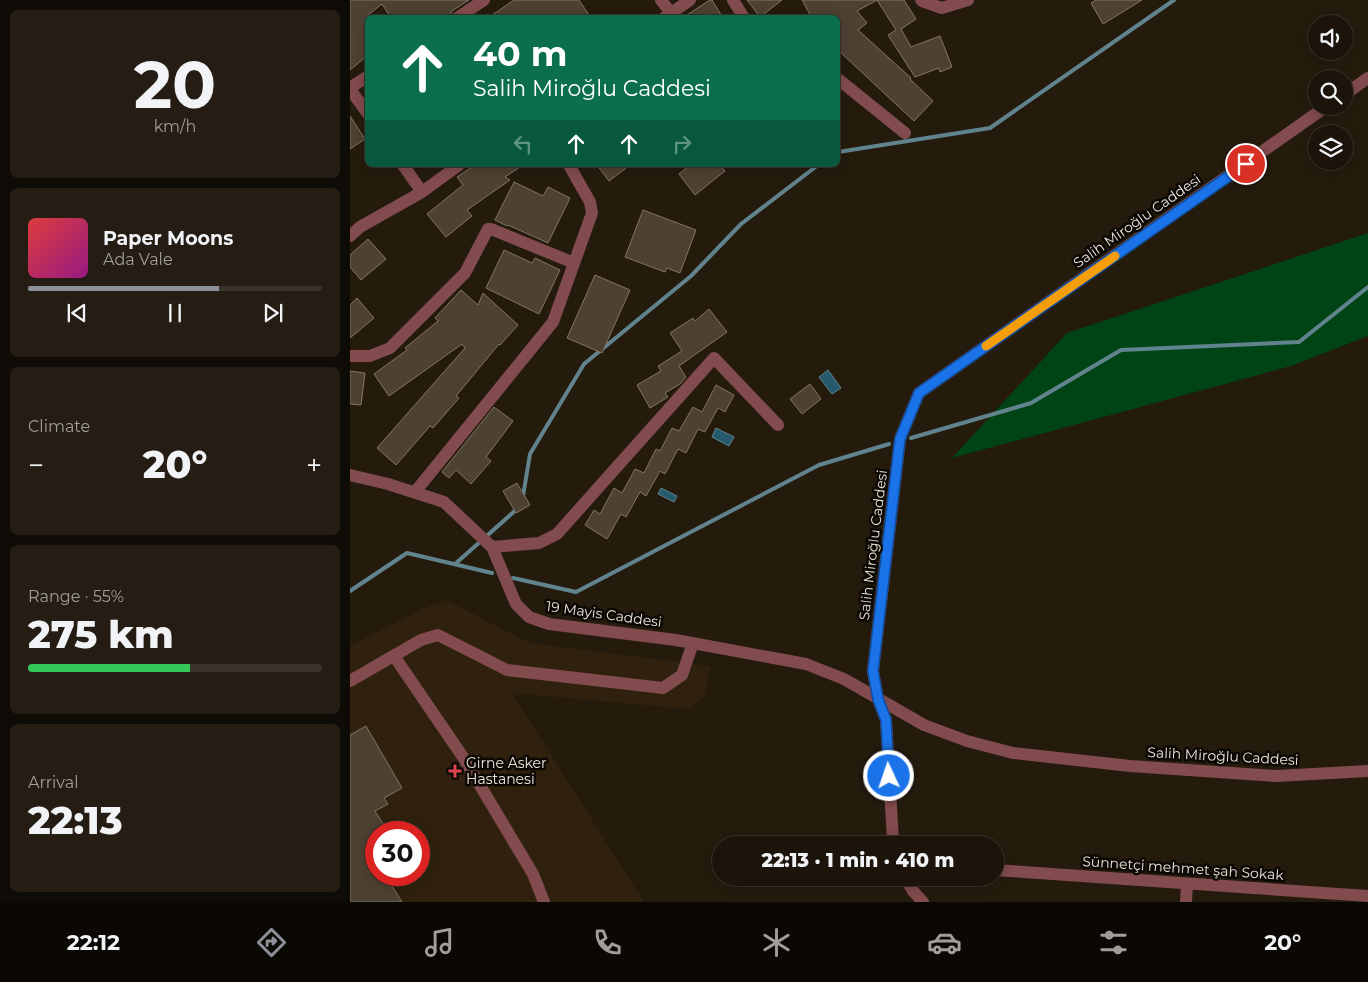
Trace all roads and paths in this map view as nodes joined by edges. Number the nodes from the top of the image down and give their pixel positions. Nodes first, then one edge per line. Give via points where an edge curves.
1 (484, 0) edge
2 (662, 0) edge
3 (690, 0) edge
4 (733, 0) edge
5 (921, 0) edge
6 (968, 0) edge
7 (462, 15) edge
8 (667, 15) edge
9 (742, 15) edge
10 (365, 78) edge
11 (1368, 78) edge
12 (840, 81) edge
13 (350, 88) edge
14 (1353, 89) edge
15 (365, 110) edge
16 (1314, 115) edge
17 (905, 133) dead end
18 (404, 167) edge
19 (456, 167) edge
20 (570, 167) edge
21 (422, 192) junction
22 (350, 236) edge
23 (574, 263) junction
24 (350, 356) edge
25 (778, 425) dead end
26 (350, 475) edge
27 (415, 492) junction
28 (492, 547) junction
29 (693, 643) junction
30 (394, 656) junction
31 (350, 681) edge
32 (878, 699) junction
33 (1368, 771) edge
34 (893, 836) edge
35 (1004, 871) edge
36 (1187, 884) junction
37 (910, 886) edge
38 (1368, 896) edge
39 (1313, 897) edge
40 (544, 902) edge
41 (923, 902) edge
42 (1186, 902) edge

1 - 7 street
2 - 8 street
3 - 8 street
4 - 9 street
5 - 6 street via 942,8
10 - 13 street
11 - 14 street
12 - 17 street
13 - 15 street
16 - 32 street, Salih Miroğlu Caddesi via 919,393 900,439 873,671
18 - 21 street
19 - 21 street
20 - 23 street via 590,202 592,213
21 - 22 street
23 - 24 street via 488,229 466,273 390,348 370,356
23 - 27 street via 553,322
25 - 28 street via 714,358 557,534 539,543
26 - 27 street, 19 Mayis Caddesi
27 - 28 street, 19 Mayis Caddesi via 444,502
28 - 29 street, 19 Mayis Caddesi via 516,604 529,616 549,624
29 - 30 street via 682,675 663,688 507,670 438,635 421,640
29 - 32 street, 19 Mayis Caddesi via 806,664 844,679
30 - 31 street
30 - 40 street via 463,758 533,874
32 - 33 street, Salih Miroğlu Caddesi via 924,725 1013,753 1130,766 1277,776
32 - 34 street via 886,720
35 - 36 street, Sünnetçi mehmet şah Sokak
36 - 39 street, Sünnetçi mehmet şah Sokak
36 - 42 street
37 - 41 street
38 - 39 street, Sünnetçi mehmet şah Sokak

